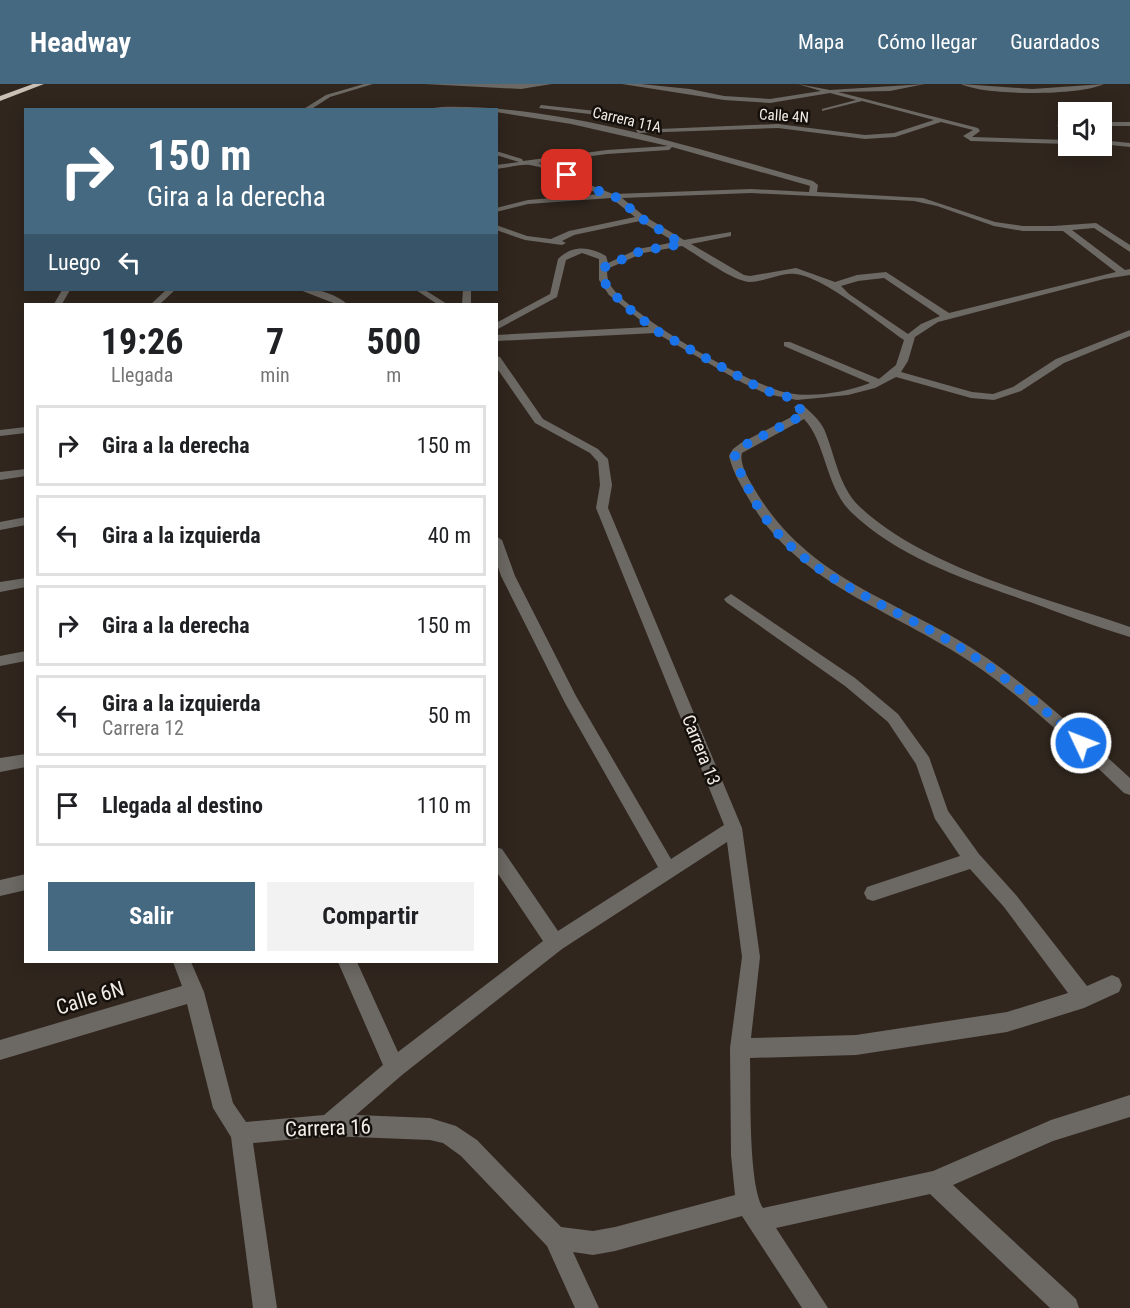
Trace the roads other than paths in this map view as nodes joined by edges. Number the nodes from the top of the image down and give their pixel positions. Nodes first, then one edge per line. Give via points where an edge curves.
1 (40, 84) edge
2 (370, 84) edge
3 (427, 84) edge
4 (549, 84) edge
5 (625, 84) edge
6 (801, 84) edge
7 (881, 84) edge
8 (922, 84) edge
9 (964, 84) edge
10 (1019, 84) edge
11 (1101, 84) edge
12 (711, 88) dead end
13 (675, 89) junction
14 (890, 89) junction
15 (828, 92) junction
16 (1023, 92) junction
17 (0, 99) edge
18 (860, 100) junction
19 (308, 108) edge
20 (445, 108) edge
21 (481, 108) edge
22 (498, 109) edge
23 (506, 109) junction
24 (824, 110) dead end
25 (623, 116) dead end
26 (938, 121) junction
27 (1112, 124) edge
28 (1130, 124) edge
29 (626, 132) junction
30 (1058, 142) edge
31 (1112, 143) edge
32 (1130, 145) edge
33 (682, 147) junction
34 (498, 154) edge
35 (534, 162) junction
36 (498, 167) edge
37 (813, 193) junction
38 (618, 198) junction
39 (498, 210) edge
40 (641, 218) junction
41 (498, 228) edge
42 (1065, 229) junction
43 (728, 234) dead end
44 (554, 241) junction
45 (682, 244) junction
46 (1130, 249) edge
47 (574, 250) junction
48 (605, 267) junction
49 (1127, 274) edge
50 (835, 285) junction
51 (170, 291) edge
52 (308, 291) edge
53 (339, 291) edge
54 (422, 291) edge
55 (324, 295) junction
56 (156, 303) edge
57 (340, 303) edge
58 (440, 303) edge
59 (947, 316) junction
60 (498, 326) edge
61 (655, 330) junction
62 (1130, 333) edge
63 (498, 338) edge
64 (909, 339) junction
65 (787, 344) dead end
66 (498, 362) edge
67 (895, 374) junction
68 (879, 383) junction
69 (788, 397) junction
70 (805, 414) junction
71 (24, 430) edge
72 (0, 433) edge
73 (24, 472) edge
74 (0, 476) edge
75 (24, 521) edge
76 (0, 526) edge
77 (498, 546) edge
78 (24, 582) edge
79 (0, 586) edge
80 (731, 599) dead end
81 (1130, 632) edge
82 (24, 656) edge
83 (0, 661) edge
84 (24, 760) edge
85 (0, 765) edge
86 (1130, 788) edge
87 (734, 828) junction
88 (498, 858) edge
89 (973, 860) junction
90 (668, 869) junction
91 (24, 882) edge
92 (0, 888) edge
93 (873, 892) dead end
94 (555, 943) junction
95 (182, 963) edge
96 (347, 963) edge
97 (1112, 986) dead end
98 (194, 992) junction
99 (1084, 998) junction
100 (740, 1048) junction
101 (0, 1050) edge
102 (395, 1068) junction
103 (1130, 1106) edge
104 (328, 1125) junction
105 (241, 1133) junction
106 (934, 1182) junction
107 (753, 1212) junction
108 (555, 1238) junction
109 (265, 1308) edge
110 (587, 1308) edge
111 (816, 1308) edge
112 (1067, 1308) edge

1 - 17 highway
2 - 19 street via 328,96
3 - 4 street
5 - 13 street
6 - 15 street
7 - 14 street
8 - 14 street
9 - 16 street
10 - 16 street
11 - 16 street
12 - 13 street
13 - 15 street via 770,101
14 - 15 street
15 - 18 street
18 - 24 street
18 - 26 street
20 - 21 street, Carrera 11A
22 - 23 street, Carrera 11A
23 - 25 street via 531,106
23 - 29 street, Carrera 11A
26 - 29 street, Calle 4N via 896,135 865,137 778,126
26 - 30 street via 976,129 966,137 974,140
27 - 28 street
29 - 33 street, Carrera 11A
31 - 32 street
33 - 35 street
33 - 37 street, Carrera 11A via 810,183 814,185
34 - 35 street
35 - 36 street
35 - 38 street via 594,191
37 - 38 street via 751,191
37 - 42 street via 922,200 1005,226
38 - 39 street via 539,200
38 - 40 street
40 - 44 street via 572,233
40 - 45 street
41 - 44 street via 525,238
42 - 46 street via 1096,225
42 - 49 street
43 - 45 street
44 - 47 street
45 - 48 street via 641,251
45 - 50 street via 741,277 796,271
47 - 48 street via 597,254 603,258
47 - 60 street via 562,259 554,295
48 - 61 street via 606,285
49 - 59 street via 1104,276
50 - 59 street via 886,275
50 - 64 street
51 - 56 street
52 - 55 street
53 - 55 street
54 - 58 street
55 - 57 street
59 - 64 street via 922,326
61 - 63 street
61 - 69 street via 763,390
62 - 67 street via 1060,361 1017,388 994,397 971,395
64 - 67 street
65 - 68 street
66 - 87 street, Carrera 13 via 539,421 594,451 604,461 606,485 602,508
67 - 68 street
68 - 69 street via 854,391
69 - 70 street
70 - 81 street via 822,436 833,474 854,508 897,542 961,573
70 - 86 street via 745,445 735,456 758,510 776,532 801,556 864,597 977,659 1049,713
71 - 72 street
73 - 74 street
75 - 76 street
77 - 90 street via 508,576 570,699
78 - 79 street
80 - 89 street via 850,682 893,718 923,762 941,814
82 - 83 street
84 - 85 street
87 - 90 street
87 - 100 street, Carrera 13 via 751,957
88 - 94 street
89 - 93 street
89 - 99 street
90 - 94 street
91 - 92 street
94 - 102 street
95 - 98 street
96 - 102 street
97 - 99 street
98 - 101 street, Calle 6N
98 - 105 street via 224,1108
99 - 100 street via 1007,1022 868,1043
100 - 107 street, Carrera 13 via 742,1155
102 - 104 street
103 - 106 street via 1052,1131
104 - 105 street, Carrera 16
104 - 108 street, Carrera 16 via 430,1129 448,1134 469,1148
105 - 109 street
106 - 107 street
106 - 112 street
107 - 108 street via 593,1243
107 - 111 street, Carrera 13
108 - 110 street, Carrera 16

